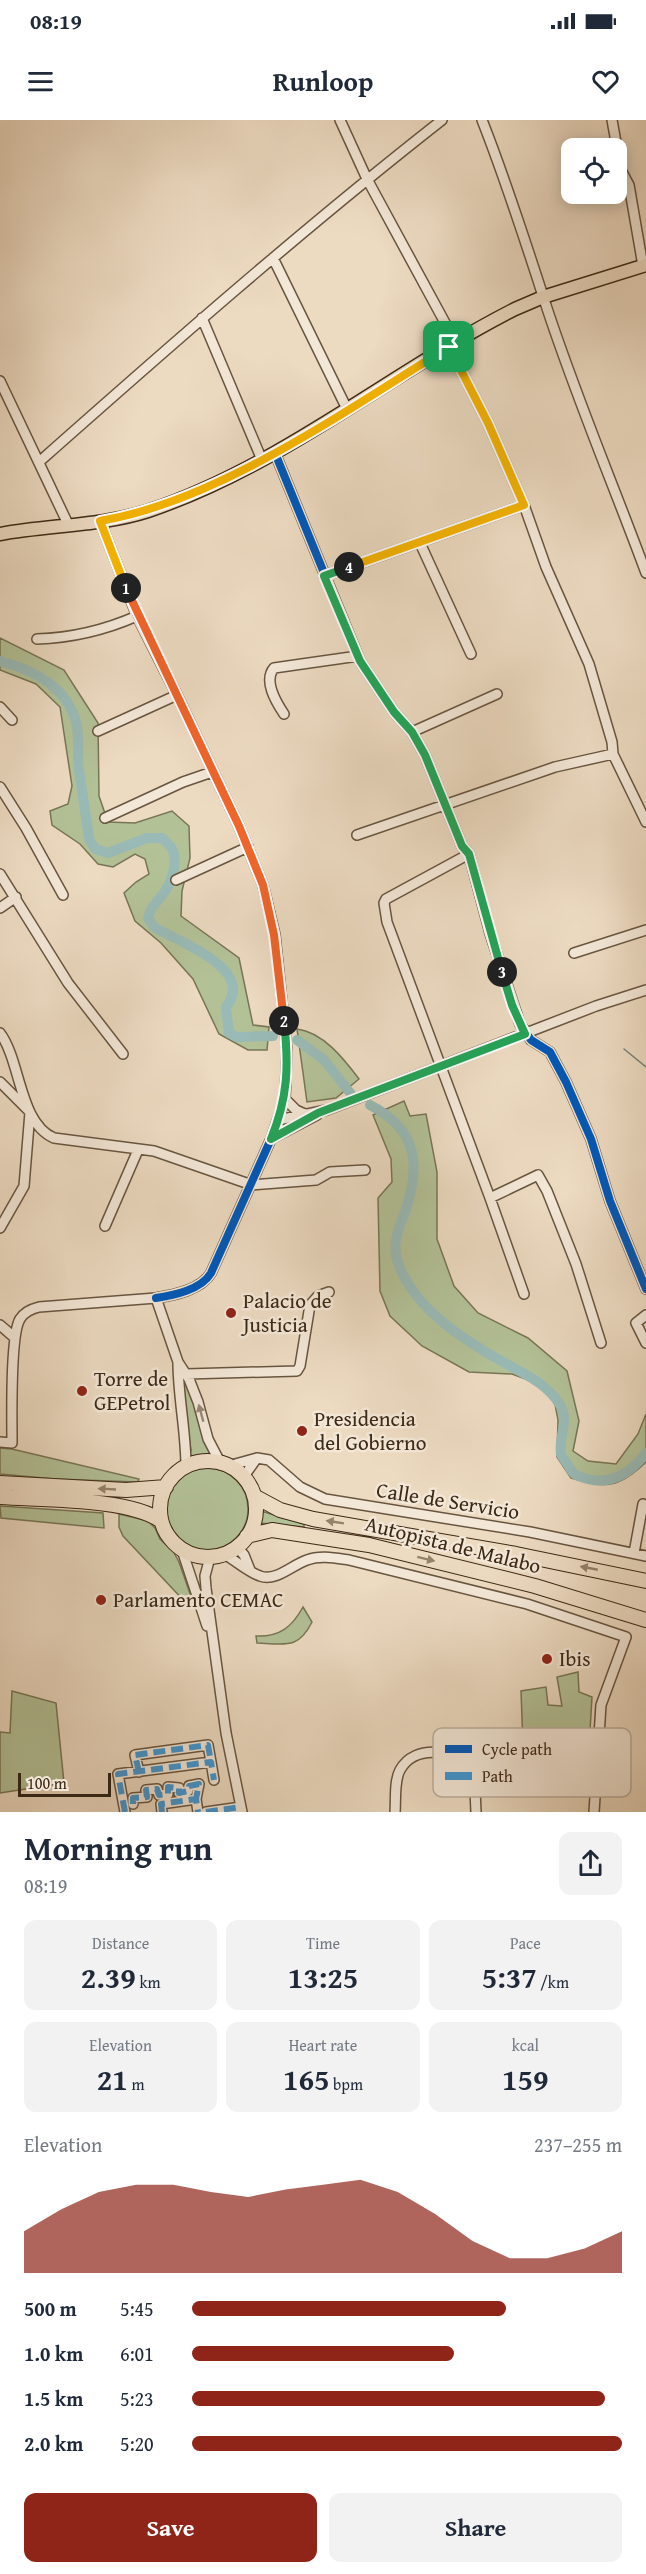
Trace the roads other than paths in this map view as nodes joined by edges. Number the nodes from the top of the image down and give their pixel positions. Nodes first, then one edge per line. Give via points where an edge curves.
1 (340, 120) edge
2 (442, 120) edge
3 (482, 120) edge
4 (612, 120) edge
5 (367, 179) junction
6 (273, 258) junction
7 (644, 265) edge
8 (543, 297) junction
9 (202, 318) junction
10 (453, 345) junction
11 (0, 381) edge
12 (347, 409) junction
13 (275, 453) junction
14 (262, 460) junction
15 (39, 462) junction
16 (524, 505) junction
17 (100, 521) junction
18 (68, 524) junction
19 (0, 534) edge
20 (420, 543) junction
21 (646, 573) edge
22 (324, 576) junction
23 (137, 616) junction
24 (37, 639) dead end
25 (471, 654) dead end
26 (358, 656) junction
27 (497, 694) dead end
28 (177, 695) junction
29 (0, 707) edge
30 (284, 714) dead end
31 (12, 720) dead end
32 (98, 731) dead end
33 (412, 732) junction
34 (613, 754) junction
35 (212, 772) junction
36 (0, 787) edge
37 (446, 806) junction
38 (105, 818) dead end
39 (646, 822) edge
40 (357, 835) dead end
41 (248, 847) junction
42 (469, 854) junction
43 (0, 874) edge
44 (176, 880) dead end
45 (63, 896) dead end
46 (16, 897) junction
47 (0, 908) edge
48 (646, 930) edge
49 (574, 952) dead end
50 (646, 990) edge
51 (0, 1033) edge
52 (525, 1034) junction
53 (123, 1054) dead end
54 (439, 1066) junction
55 (0, 1082) edge
56 (285, 1099) junction
57 (30, 1112) junction
58 (318, 1113) junction
59 (307, 1115) junction
60 (277, 1124) junction
61 (295, 1126) junction
62 (271, 1139) junction
63 (138, 1150) junction
64 (365, 1170) dead end
65 (252, 1185) junction
66 (490, 1198) junction
67 (105, 1226) dead end
68 (0, 1228) edge
69 (646, 1289) edge
70 (329, 1292) dead end
71 (524, 1294) dead end
72 (156, 1298) junction
73 (646, 1315) edge
74 (0, 1325) edge
75 (15, 1338) junction
76 (601, 1342) dead end
77 (646, 1343) edge
78 (178, 1362) junction
79 (186, 1374) junction
80 (0, 1442) edge
81 (256, 1458) junction
82 (225, 1465) junction
83 (186, 1467) junction
84 (245, 1480) junction
85 (0, 1483) edge
86 (166, 1486) junction
87 (254, 1496) junction
88 (0, 1497) edge
89 (643, 1504) dead end
90 (161, 1521) junction
91 (247, 1536) junction
92 (182, 1550) junction
93 (224, 1552) junction
94 (634, 1553) junction
95 (646, 1556) edge
96 (250, 1569) junction
97 (646, 1581) edge
98 (646, 1620) edge
99 (212, 1639) junction
100 (599, 1728) edge
101 (433, 1753) edge
102 (211, 1762) junction
103 (139, 1772) junction
104 (214, 1780) dead end
105 (475, 1797) edge
106 (595, 1797) edge
107 (196, 1799) junction
108 (129, 1808) edge
109 (241, 1809) edge
110 (162, 1812) edge
111 (198, 1812) edge
112 (206, 1812) edge
113 (395, 1812) edge
114 (476, 1812) edge
115 (594, 1812) edge

1 - 5 street
2 - 5 street
3 - 8 street via 522,226
4 - 7 street
5 - 6 street
5 - 10 street
6 - 9 street
6 - 12 street
7 - 8 main road
8 - 10 main road
8 - 21 street
9 - 14 street
9 - 15 street
10 - 12 main road
10 - 16 street
11 - 15 street
12 - 13 main road
13 - 14 main road
13 - 22 street
14 - 17 main road via 148,511
15 - 18 street
16 - 20 street
16 - 34 street via 546,567 589,664
17 - 18 main road
17 - 23 street
18 - 19 main road
20 - 22 street
20 - 25 street
22 - 26 street
23 - 24 street via 91,632
23 - 28 street
26 - 30 street via 274,668 272,690
26 - 33 street via 394,712
27 - 33 street
28 - 32 street
28 - 35 street
29 - 31 street
33 - 37 street
34 - 37 street via 555,767
34 - 39 street
35 - 38 street
35 - 41 street
36 - 45 street
37 - 40 street
37 - 42 street
41 - 44 street
41 - 56 street via 267,898 274,935 287,1051
42 - 52 street via 512,1005
42 - 54 street via 390,896 384,903 387,922
43 - 46 street
46 - 47 street
46 - 53 street via 68,983
48 - 49 street
50 - 52 street
51 - 57 street
52 - 54 street
52 - 69 street via 550,1052 566,1082
54 - 58 street
54 - 66 street
55 - 57 street
56 - 59 street
56 - 60 street
57 - 63 street via 43,1132 54,1138
57 - 68 street via 24,1186
58 - 59 street
58 - 61 street
59 - 60 street
60 - 61 street
60 - 62 street
61 - 62 street
62 - 65 street
63 - 65 street
63 - 67 street
64 - 65 street via 330,1172 316,1180
65 - 72 street via 208,1278 180,1293
66 - 71 street
66 - 76 street via 538,1175 576,1264
70 - 79 street via 310,1305 297,1371
72 - 75 street via 32,1309 19,1321
72 - 78 street
73 - 77 street via 636,1323
74 - 75 street
75 - 80 street via 12,1443
78 - 79 street
78 - 83 street
82 -> 79 street via 208,1440
81 - 82 street
81 - 84 street
81 - 94 street, Calle de Servicio via 275,1463 300,1487 325,1499
82 - 83 highway via 200,1462
82 - 84 highway
83 - 86 highway
84 - 87 highway
86 -> 85 highway via 126,1490
86 - 90 highway
87 - 91 highway via 254,1521
97 -> 87 highway, Autopista de Malabo via 313,1519 280,1510
88 - 90 highway via 128,1508
89 - 94 street
90 - 92 highway
91 - 93 highway
91 -> 98 highway, Autopista de Malabo via 272,1530 369,1545 534,1586
92 - 93 highway via 196,1555
92 - 99 street
93 - 96 street
93 - 96 street via 242,1551
93 - 99 street via 205,1583
94 - 95 street, Calle de Servicio
96 - 100 street via 265,1578 308,1559 349,1560 527,1604 626,1637 601,1705
99 - 109 street
101 - 113 street via 415,1756 400,1770
102 - 103 street
102 - 103 street via 208,1745 135,1755
102 - 104 street
103 - 108 street via 118,1774
105 - 114 street
106 - 115 street
107 - 108 street via 199,1784 179,1792 175,1786 168,1787 168,1794 159,1795 157,1788 146,1790 147,1797 133,1798
107 - 110 street via 161,1804
107 - 111 street
109 - 112 street

